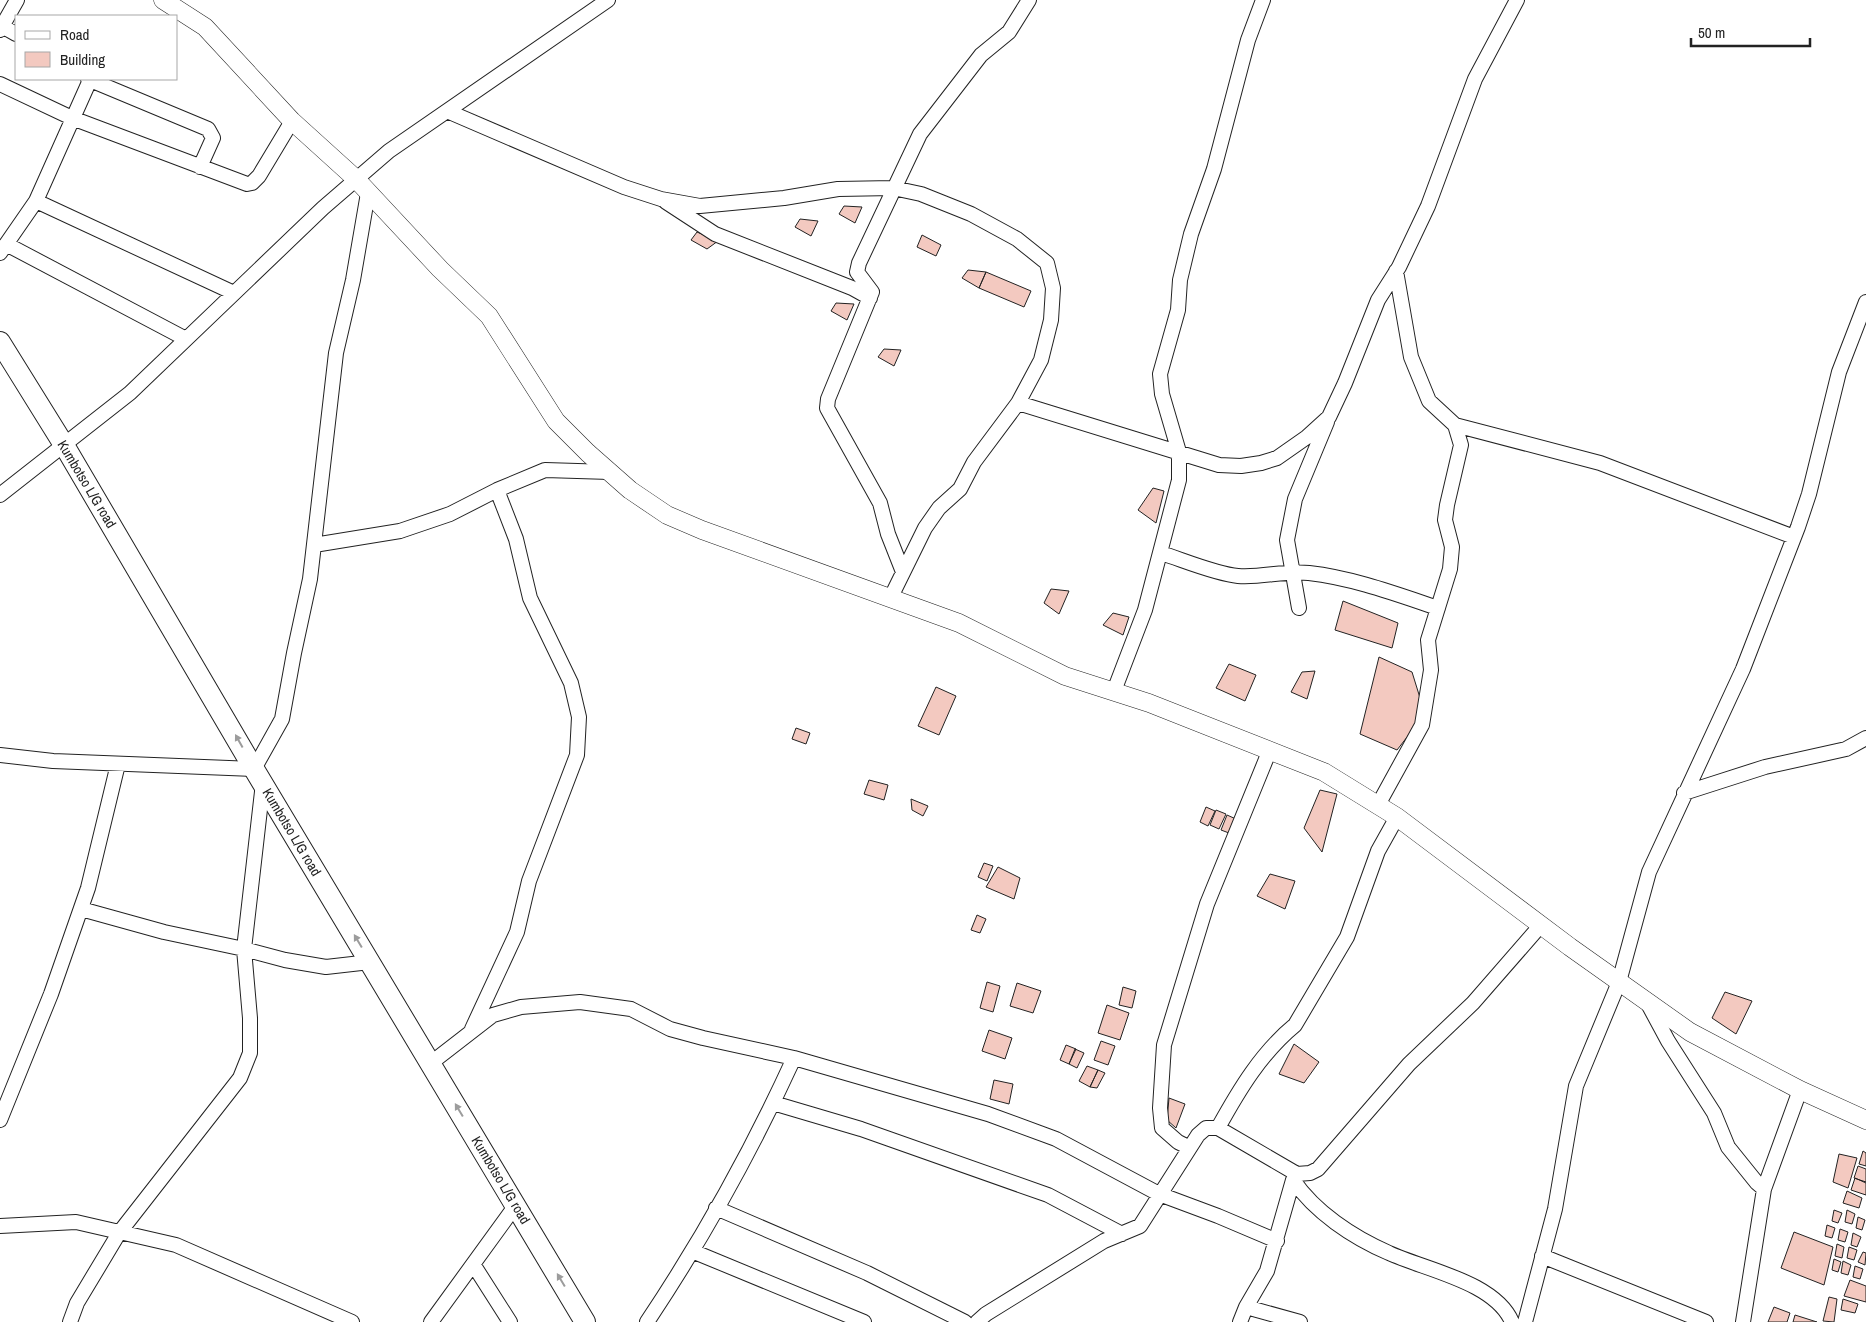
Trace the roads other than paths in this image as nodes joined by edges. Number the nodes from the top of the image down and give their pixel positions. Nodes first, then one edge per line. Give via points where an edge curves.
1 (17, 0) edge
2 (163, 0) edge
3 (608, 0) edge
4 (1028, 0) edge
5 (1263, 0) edge
6 (1517, 0) edge
7 (1, 28) edge
8 (15, 34) edge
9 (89, 80) edge
10 (0, 84) edge
11 (447, 111) junction
12 (72, 118) junction
13 (292, 121) junction
14 (200, 166) junction
15 (356, 179) junction
16 (893, 188) junction
17 (368, 192) junction
18 (661, 199) junction
19 (36, 201) junction
20 (3, 249) edge
21 (1396, 271) junction
22 (234, 293) junction
23 (870, 298) junction
24 (1866, 302) edge
25 (186, 340) junction
26 (0, 342) edge
27 (1018, 403) junction
28 (1329, 417) junction
29 (1455, 425) junction
30 (64, 445) junction
31 (1179, 452) junction
32 (610, 472) junction
33 (497, 490) junction
34 (0, 495) edge
35 (1794, 537) junction
36 (314, 545) junction
37 (1161, 553) junction
38 (1291, 571) junction
39 (903, 572) junction
40 (891, 597) junction
41 (1299, 608) dead end
42 (1438, 608) junction
43 (1114, 691) junction
44 (1866, 738) edge
45 (1269, 752) junction
46 (0, 755) edge
47 (118, 764) junction
48 (258, 776) junction
49 (1684, 793) junction
50 (1378, 805) junction
51 (1397, 817) junction
52 (81, 909) junction
53 (1541, 925) junction
54 (244, 949) junction
55 (370, 962) junction
56 (1619, 982) junction
57 (1647, 1002) junction
58 (470, 1032) junction
59 (794, 1058) junction
60 (431, 1063) junction
61 (1800, 1090) junction
62 (773, 1103) junction
63 (0, 1120) edge
64 (1866, 1120) edge
65 (1218, 1128) junction
66 (1188, 1148) junction
67 (1295, 1177) junction
68 (1764, 1189) junction
69 (1159, 1194) junction
70 (516, 1205) junction
71 (716, 1208) junction
72 (0, 1226) edge
73 (119, 1233) junction
74 (1122, 1234) junction
75 (1277, 1241) junction
76 (692, 1251) junction
77 (1542, 1256) junction
78 (473, 1264) junction
79 (1246, 1307) junction
80 (503, 1318) edge
81 (70, 1322) edge
82 (352, 1322) edge
83 (431, 1322) edge
84 (585, 1322) edge
85 (646, 1322) edge
86 (864, 1322) edge
87 (965, 1322) edge
88 (977, 1322) edge
89 (1240, 1322) edge
90 (1300, 1322) edge
91 (1512, 1322) edge
92 (1525, 1322) edge
93 (1706, 1322) edge
94 (1742, 1322) edge

1 - 7 street
2 - 13 street via 205,27
3 - 11 street
4 - 16 street via 1009,32 981,55 920,134
5 - 31 street via 1248,40 1214,169 1192,234 1180,280 1178,310 1160,374 1162,394
6 - 21 street via 1475,79 1428,206
7 - 8 street
9 - 12 street
9 - 14 street via 208,129 213,138
10 - 12 street
11 - 15 street via 389,151
11 - 18 street via 624,188
12 - 14 street
12 - 19 street
13 - 14 street via 252,183 246,184
13 - 15 street
15 - 17 street
15 - 22 street
16 - 18 street via 838,189 700,206
16 - 23 street via 857,272 872,288
16 - 27 street via 921,194 971,214 1017,239 1047,263 1053,288 1051,320 1041,360
17 - 32 street via 489,316 556,421
17 - 36 street via 354,280 336,353
18 - 23 street via 715,234
19 - 20 street
19 - 22 street
20 - 25 street
21 - 28 street via 1378,300
21 - 29 street via 1411,357 1428,401
22 - 25 street
23 - 39 street via 827,408 880,503
24 - 35 street via 1839,372 1810,494
25 - 30 street via 130,393
26 - 30 main road, Kumbotso L/G road
27 - 31 street
27 - 39 street via 974,462 960,488 924,528
28 - 31 street via 1307,438 1262,463 1219,465
28 - 38 street via 1295,499 1287,540
29 - 35 street via 1600,463
29 - 42 street via 1461,445 1445,520 1452,547
30 - 34 street
48 -> 30 main road, Kumbotso L/G road
31 - 37 street via 1179,480
32 - 33 street via 545,470
32 - 40 street via 667,515
33 - 36 street via 450,514 400,531
33 - 58 street via 516,540 530,598 571,683 579,717 577,755 529,881 517,932
35 - 49 street via 1743,669
36 - 48 street via 282,719
37 - 38 street via 1236,576
37 - 43 street via 1145,610
38 - 41 street
38 - 42 street via 1365,584
39 - 40 street
40 - 43 street via 959,623 1065,676
42 - 50 street via 1428,640 1431,670 1422,724
43 - 45 street
44 - 49 street via 1846,749 1765,767
45 - 50 street via 1324,772
45 - 66 street via 1207,904 1164,1045 1162,1128
46 - 47 street
47 - 48 street
47 - 52 street
48 - 54 street
55 -> 48 main road, Kumbotso L/G road
49 - 56 street via 1649,872
50 - 51 street
51 - 53 street
51 - 65 street via 1378,851 1347,937 1295,1025 1242,1084
52 - 54 street via 164,932
52 - 63 street
53 - 56 street
53 - 67 street via 1473,1003 1409,1064 1318,1168
54 - 55 street via 326,967
54 - 73 street via 250,1053 240,1078
55 - 60 main road, Kumbotso L/G road
56 - 57 street
56 - 77 street via 1576,1086 1555,1209
57 - 61 street via 1690,1032
57 - 68 street via 1714,1113 1728,1147
58 - 59 street via 492,1015 521,1007 580,1002 631,1009 670,1029
58 - 60 street
59 - 62 street
59 - 69 street via 988,1114 1056,1139
70 -> 60 main road, Kumbotso L/G road
61 - 64 street
61 - 68 street
62 - 71 street
62 - 74 street via 862,1129 1048,1195
65 - 66 street via 1206,1128
65 - 67 street
66 - 69 street
67 - 75 street
67 - 91 street via 1304,1196 1323,1214 1387,1253 1486,1291 1508,1311
68 - 94 street
69 - 74 street via 1140,1226
69 - 75 street
70 - 78 street
84 -> 70 main road, Kumbotso L/G road
71 - 76 street
71 - 87 street via 867,1273
72 - 73 street via 76,1222
73 - 81 street via 77,1303
73 - 82 street via 176,1245
74 - 88 street via 1096,1246
75 - 79 street via 1267,1271
76 - 85 street
76 - 86 street
77 - 92 street
77 - 93 street
78 - 80 street
78 - 83 street
79 - 89 street
79 - 90 street

